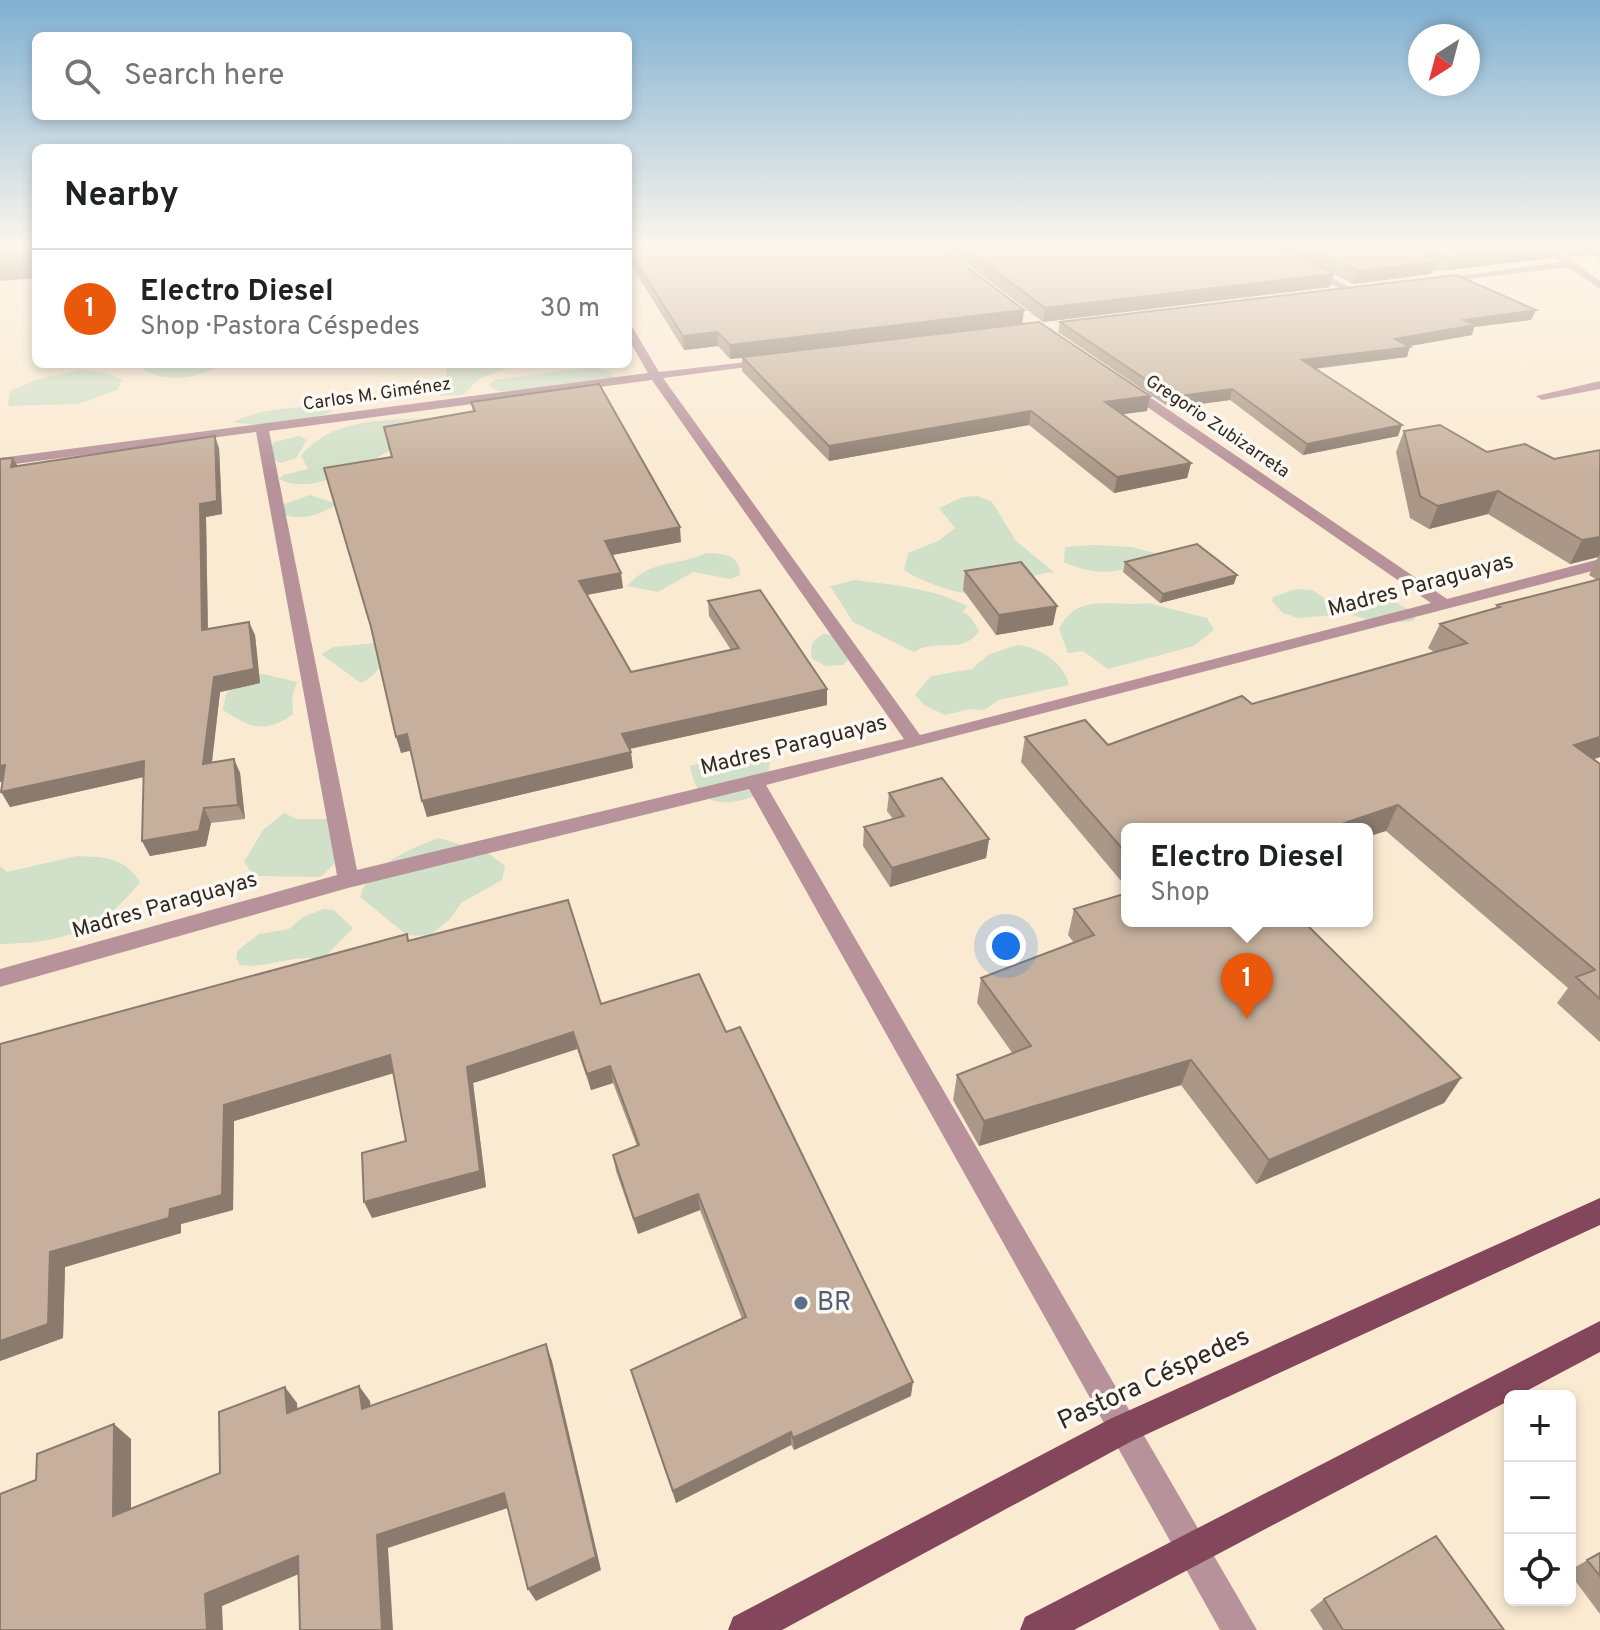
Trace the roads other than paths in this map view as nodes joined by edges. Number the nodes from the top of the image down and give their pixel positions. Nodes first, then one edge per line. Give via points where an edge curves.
1 (632, 335) edge
2 (778, 360) edge
3 (655, 375) junction
4 (1119, 382) edge
5 (1600, 385) edge
6 (1542, 396) dead end
7 (262, 429) junction
8 (0, 462) edge
9 (1600, 564) edge
10 (1445, 605) junction
11 (916, 742) junction
12 (754, 781) junction
13 (348, 880) junction
14 (0, 978) edge
15 (1600, 1211) edge
16 (1600, 1336) edge
17 (1121, 1430) junction
18 (1193, 1550) junction
19 (746, 1630) edge
20 (1038, 1630) edge
21 (1239, 1630) edge

1 - 3 street
2 - 3 street, Carlos M. Giménez
3 - 7 street, Carlos M. Giménez
3 - 11 street
4 - 10 street, Gregorio Zubizarreta
5 - 6 street
7 - 8 street, Carlos M. Giménez
7 - 13 street
9 - 10 street, Madres Paraguayas
10 - 11 street, Madres Paraguayas
11 - 12 street, Madres Paraguayas
12 - 13 street, Madres Paraguayas
12 - 17 street
13 - 14 street, Madres Paraguayas
15 - 17 main road, Pastora Céspedes
16 - 18 main road
17 - 18 street
17 - 19 main road, Pastora Céspedes
18 - 20 main road
18 - 21 street

